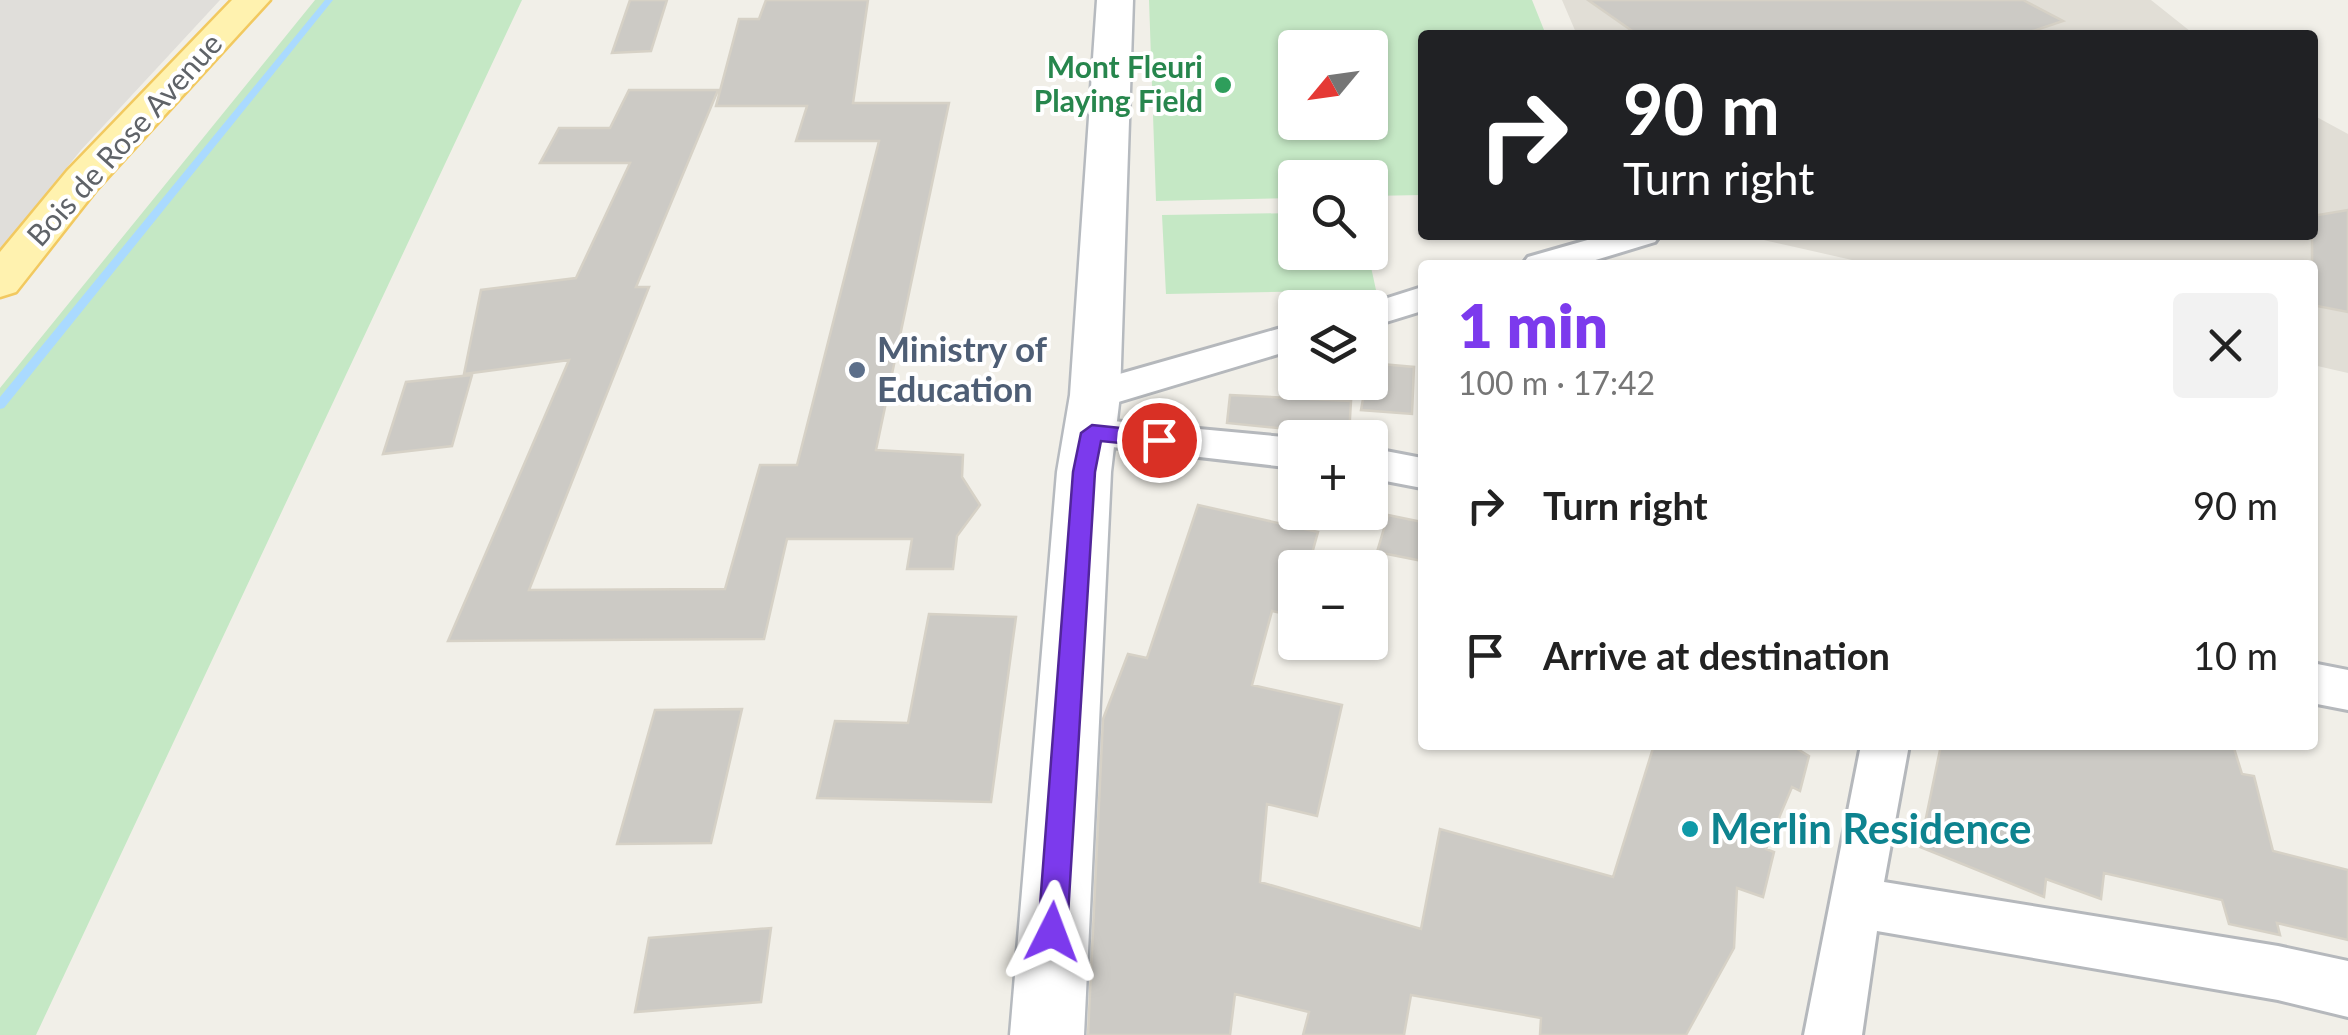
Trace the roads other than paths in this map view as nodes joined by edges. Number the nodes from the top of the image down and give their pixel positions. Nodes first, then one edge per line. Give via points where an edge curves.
1 (252, 0) edge
2 (1115, 0) edge
3 (1626, 240) edge
4 (1557, 260) edge
5 (0, 282) edge
6 (1418, 301) edge
7 (1388, 310) edge
8 (1278, 343) edge
9 (1093, 414) junction
10 (1278, 451) edge
11 (1388, 465) edge
12 (1418, 471) edge
13 (2318, 684) edge
14 (2348, 690) edge
15 (1884, 750) edge
16 (1854, 902) junction
17 (2348, 989) edge
18 (1047, 1035) edge
19 (1833, 1035) edge

1 - 5 main road, Bois de Rose Avenue via 82,180
2 - 9 main road
3 - 4 street
6 - 7 street
8 - 9 street
9 - 10 street
9 - 18 main road via 1079,531
11 - 12 street
13 - 14 street
15 - 16 street
16 - 17 street
16 - 19 street

